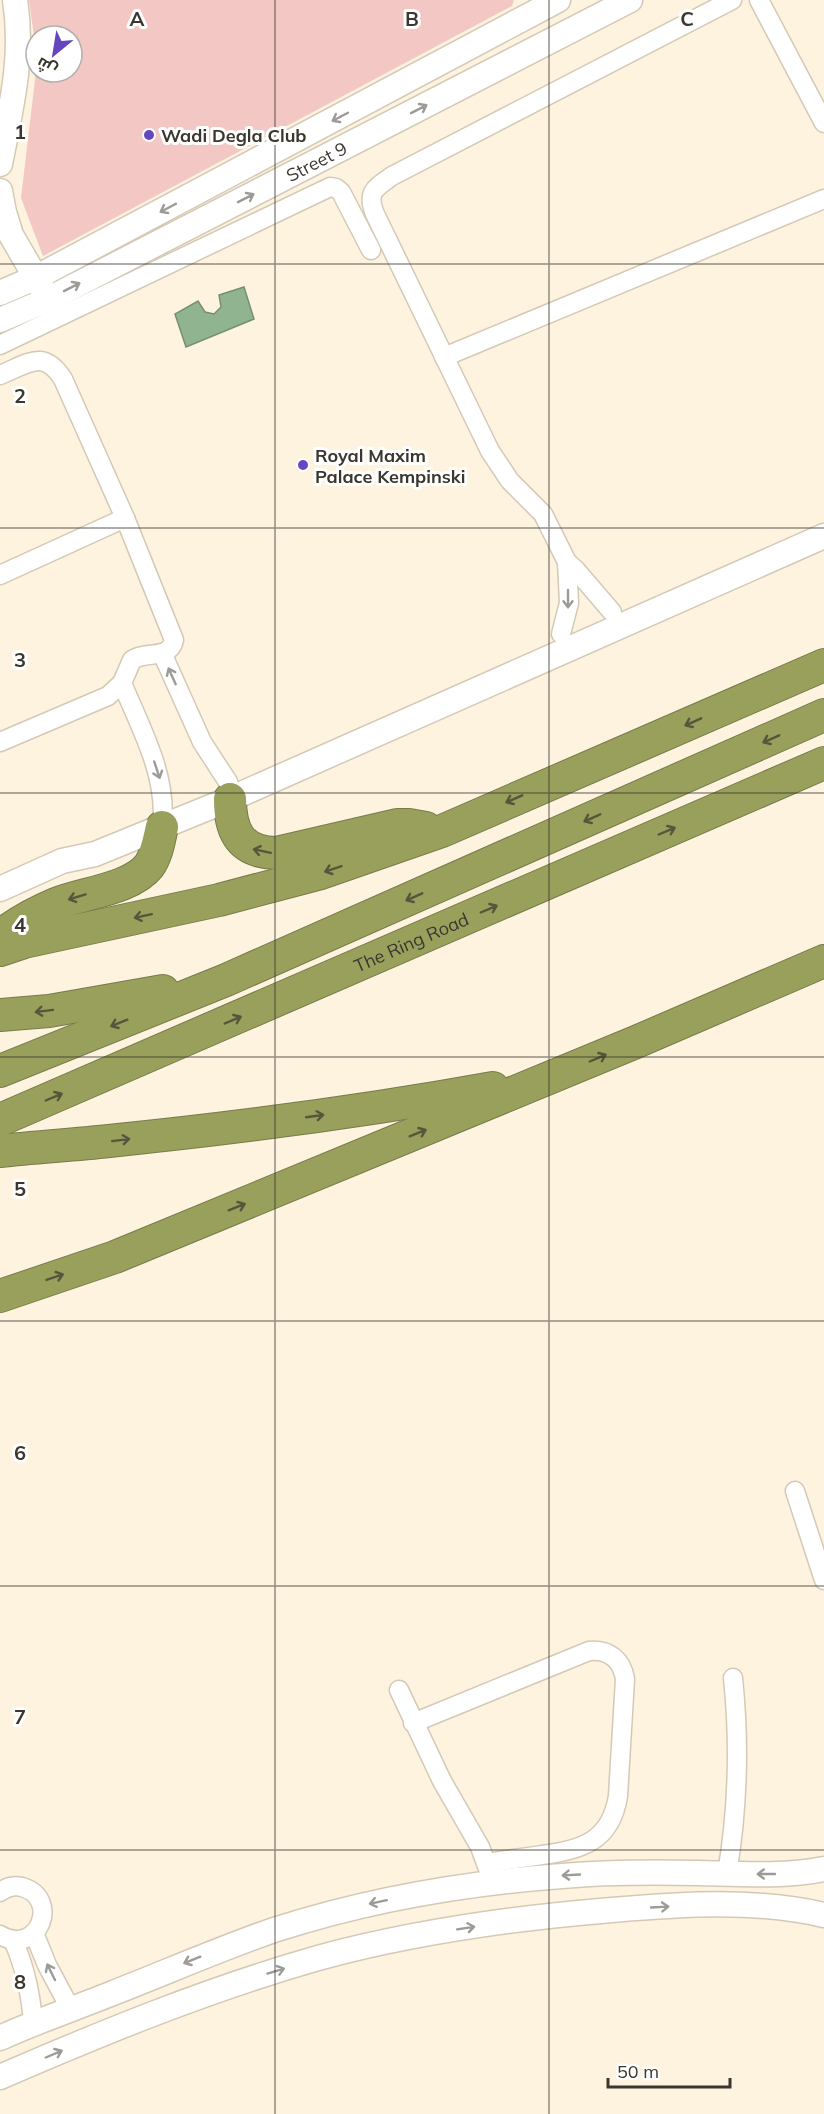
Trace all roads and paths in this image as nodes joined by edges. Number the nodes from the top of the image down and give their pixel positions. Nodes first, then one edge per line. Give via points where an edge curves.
1 (8, 0) edge
2 (15, 0) edge
3 (630, 0) edge
4 (732, 0) edge
5 (759, 0) edge
6 (554, 1) edge
7 (602, 6) edge
8 (568, 33) junction
9 (486, 40) junction
10 (500, 68) junction
11 (0, 85) edge
12 (824, 123) edge
13 (0, 164) edge
14 (0, 191) edge
15 (824, 199) edge
16 (371, 250) dead end
17 (37, 277) junction
18 (0, 293) edge
19 (47, 300) junction
20 (0, 320) edge
21 (0, 345) edge
22 (444, 357) junction
23 (0, 375) edge
24 (125, 518) junction
25 (824, 522) edge
26 (824, 536) edge
27 (567, 562) junction
28 (0, 575) edge
29 (612, 612) junction
30 (563, 642) junction
31 (162, 653) junction
32 (824, 665) edge
33 (122, 683) junction
34 (824, 715) edge
35 (0, 742) edge
36 (824, 763) edge
37 (229, 791) junction
38 (163, 820) junction
39 (442, 831) junction
40 (0, 889) edge
41 (0, 936) edge
42 (0, 950) edge
43 (824, 962) edge
44 (226, 980) junction
45 (0, 1015) edge
46 (0, 1071) edge
47 (555, 1076) junction
48 (0, 1120) edge
49 (0, 1151) edge
50 (0, 1296) edge
51 (795, 1491) dead end
52 (824, 1580) edge
53 (733, 1678) dead end
54 (399, 1690) dead end
55 (413, 1723) junction
56 (824, 1869) edge
57 (490, 1873) junction
58 (727, 1874) junction
59 (1, 1887) edge
60 (824, 1915) edge
61 (34, 1933) junction
62 (7, 1937) edge
63 (71, 2010) junction
64 (33, 2023) junction
65 (0, 2038) edge
66 (0, 2077) edge

1 - 11 street
2 - 13 street via 18,57
3 - 7 street, Street 9
4 - 22 street via 376,187 371,204
5 - 12 street
6 - 8 street
6 - 9 street, Street 9
7 - 8 street, Street 9
8 - 10 street, Street 9
9 - 10 street
9 -> 17 street, Street 9
19 -> 10 street, Street 9
14 - 17 street via 11,235
15 - 22 street
16 - 21 street via 341,192 330,187
17 - 18 street, Street 9
17 - 19 street
19 - 20 street, Street 9
22 - 27 street via 490,451 510,482 543,514
23 - 24 street via 40,360 57,369
24 - 28 street
24 - 31 street via 173,635 173,644
25 - 29 street
26 - 30 street
27 - 29 street
27 -> 30 street via 569,603
29 - 30 street
30 - 37 street
31 - 33 street via 132,660
37 -> 31 street
32 -> 39 highway
33 - 35 street via 108,696
33 -> 38 street via 159,773
34 -> 44 highway
48 -> 36 highway, The Ring Road
37 - 38 street
39 -> 37 highway via 397,825 276,853 259,853 238,838 232,824
38 - 40 street via 95,854 62,861
38 -> 41 highway via 156,853 141,874 57,903
39 -> 42 highway via 321,873
47 -> 43 highway
44 -> 45 highway
44 -> 46 highway
49 -> 47 highway via 299,1118
50 -> 47 highway via 115,1257
51 - 52 street
53 - 58 street via 739,1757
54 - 55 street
55 - 57 street
55 - 57 street via 589,1651 608,1653 622,1667 625,1679 618,1796 610,1823 589,1844
56 -> 58 street via 790,1874
58 -> 57 street
57 -> 63 street via 276,1930
59 - 61 street via 17,1886 36,1895 43,1915
66 -> 60 street via 250,1979 390,1942 500,1923 629,1908 778,1907
61 - 62 street via 24,1939
63 -> 61 street
62 - 64 street via 26,1972
63 - 64 street
64 - 65 street

